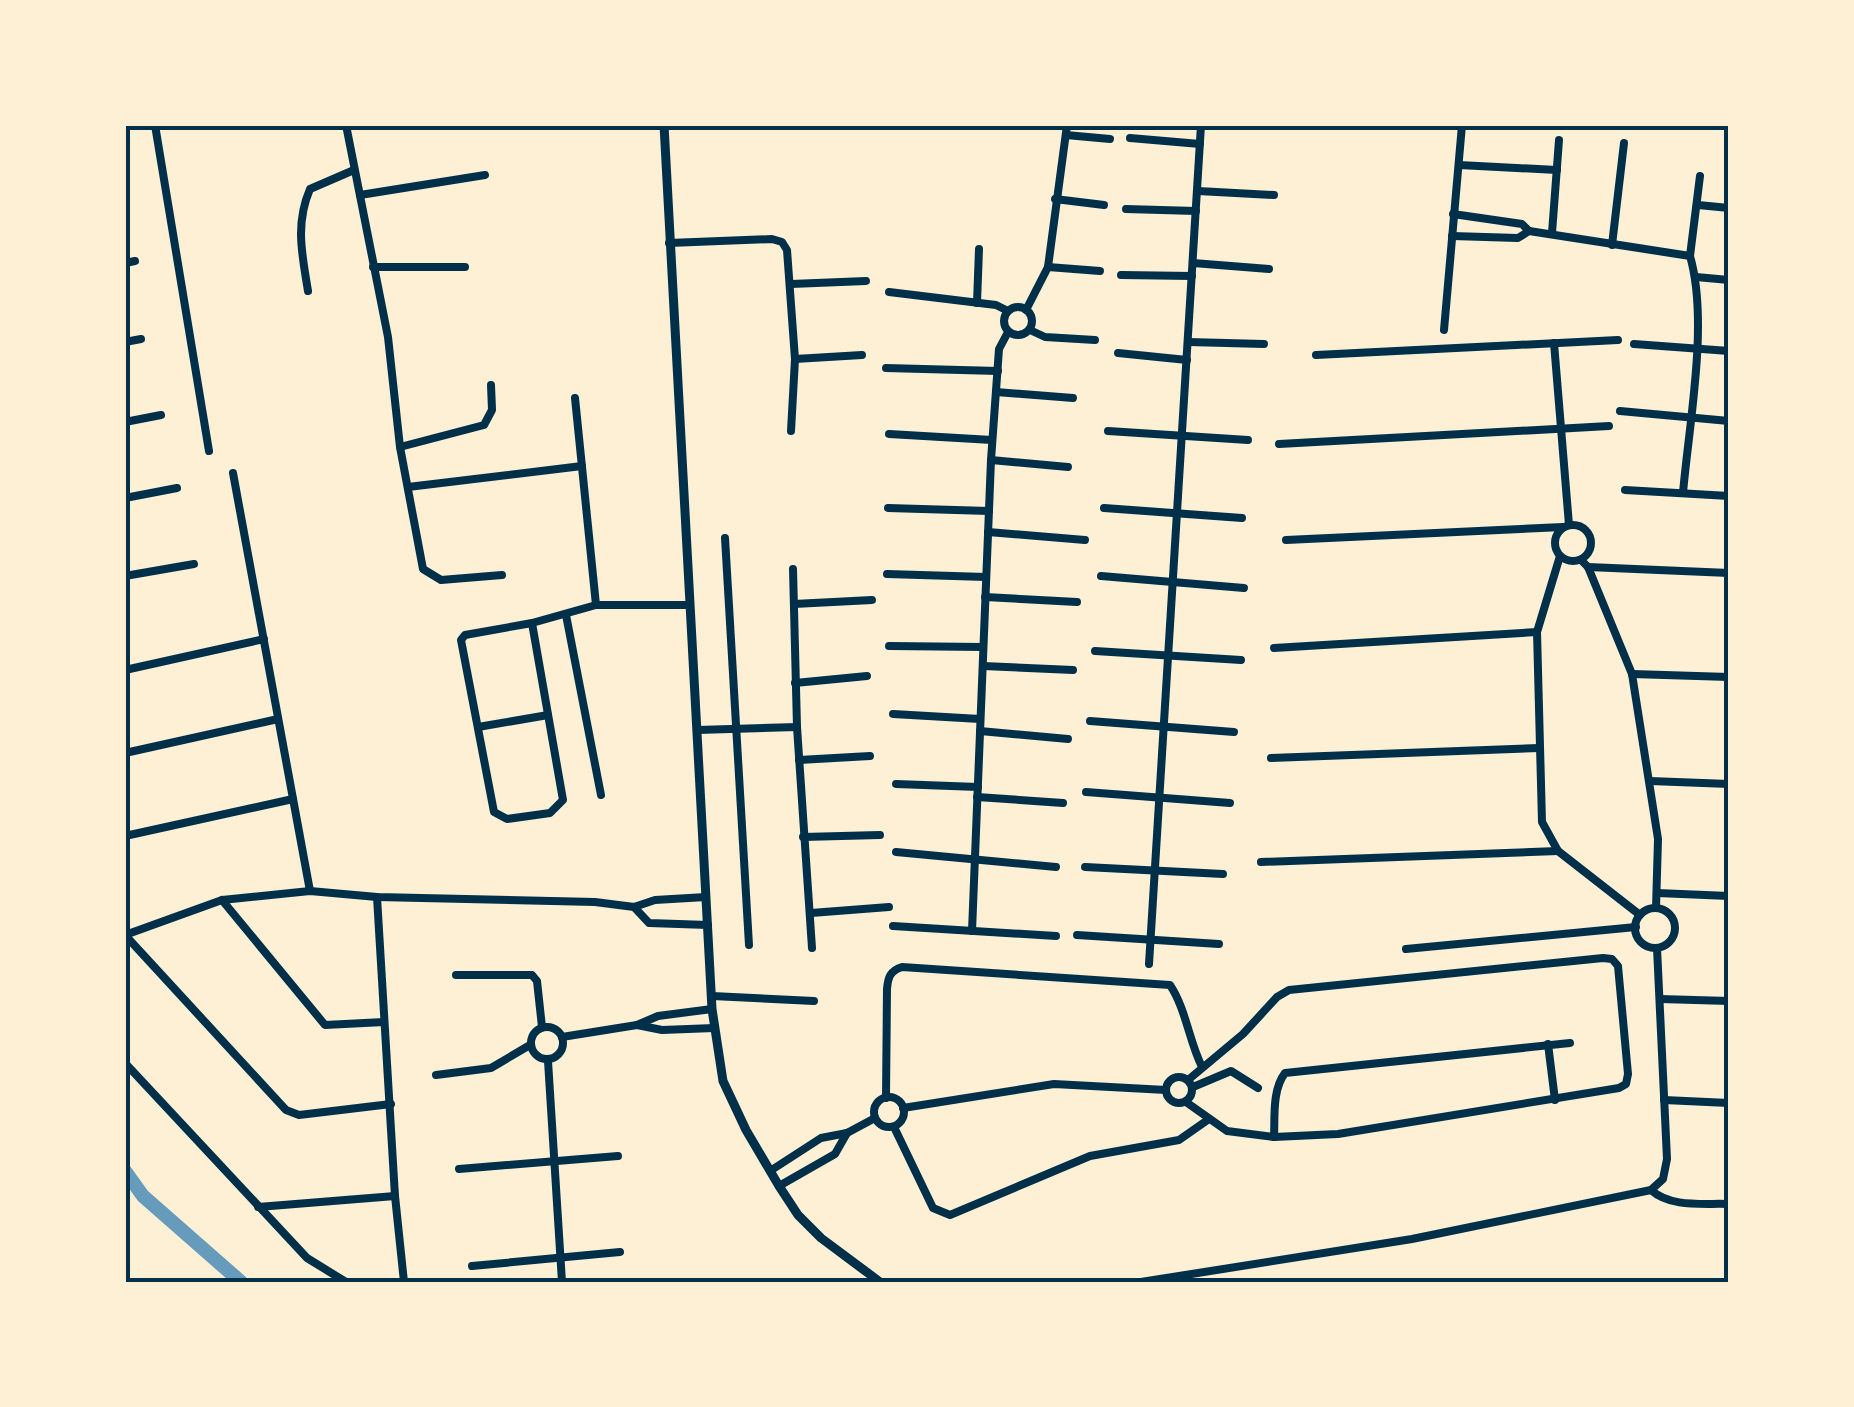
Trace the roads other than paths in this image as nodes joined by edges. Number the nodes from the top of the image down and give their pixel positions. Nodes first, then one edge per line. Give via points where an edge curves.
1 (155, 125) edge
2 (346, 125) edge
3 (664, 125) edge
4 (1201, 125) edge
5 (1278, 125) edge
6 (1462, 125) edge
7 (1286, 126) edge
8 (1066, 130) edge
9 (1130, 138) dead end
10 (1110, 139) dead end
11 (1558, 140) dead end
12 (1200, 144) junction
13 (1624, 144) dead end
14 (1459, 165) junction
15 (354, 170) junction
16 (1557, 170) junction
17 (485, 175) dead end
18 (1700, 176) dead end
19 (1198, 192) junction
20 (360, 195) junction
21 (1274, 195) dead end
22 (1055, 199) junction
23 (1104, 205) dead end
24 (1698, 206) junction
25 (1729, 208) edge
26 (1126, 209) dead end
27 (1196, 211) junction
28 (1453, 214) junction
29 (1529, 231) junction
30 (1552, 233) junction
31 (1452, 236) junction
32 (669, 243) junction
33 (1612, 246) junction
34 (979, 249) dead end
35 (1690, 256) junction
36 (1192, 263) junction
37 (373, 267) junction
38 (465, 267) dead end
39 (1048, 267) junction
40 (1270, 269) dead end
41 (1100, 271) dead end
42 (1120, 275) dead end
43 (1192, 276) junction
44 (1696, 277) junction
45 (1729, 280) edge
46 (866, 281) dead end
47 (791, 284) junction
48 (308, 291) dead end
49 (889, 292) dead end
50 (977, 304) junction
51 (1026, 310) junction
52 (1008, 311) junction
53 (1030, 330) junction
54 (1444, 330) dead end
55 (1008, 332) junction
56 (141, 339) dead end
57 (1095, 340) dead end
58 (1618, 340) dead end
59 (125, 342) edge
60 (1188, 342) junction
61 (1554, 343) junction
62 (1264, 344) dead end
63 (1634, 344) dead end
64 (1696, 347) junction
65 (1729, 351) edge
66 (1118, 353) dead end
67 (862, 355) dead end
68 (1316, 355) dead end
69 (795, 358) junction
70 (1187, 360) junction
71 (886, 368) dead end
72 (998, 371) junction
73 (490, 385) dead end
74 (996, 392) junction
75 (575, 398) dead end
76 (1073, 398) dead end
77 (1620, 411) dead end
78 (162, 415) dead end
79 (1690, 418) junction
80 (1729, 421) edge
81 (125, 422) edge
82 (1609, 426) dead end
83 (1563, 428) junction
84 (791, 430) dead end
85 (1108, 431) dead end
86 (889, 434) dead end
87 (1182, 435) junction
88 (992, 440) junction
89 (1248, 440) dead end
90 (1280, 444) dead end
91 (400, 447) junction
92 (209, 451) dead end
93 (991, 460) junction
94 (582, 466) junction
95 (1068, 467) dead end
96 (233, 473) dead end
97 (408, 487) junction
98 (176, 488) dead end
99 (1625, 490) dead end
100 (1683, 493) junction
101 (1729, 496) edge
102 (125, 498) edge
103 (888, 508) dead end
104 (1104, 508) dead end
105 (989, 510) junction
106 (1177, 513) junction
107 (1242, 518) dead end
108 (1566, 526) junction
109 (988, 532) junction
110 (725, 538) dead end
111 (1084, 540) dead end
112 (1286, 540) dead end
113 (1560, 556) junction
114 (194, 564) dead end
115 (1585, 564) junction
116 (793, 570) dead end
117 (887, 574) dead end
118 (1729, 574) edge
119 (502, 575) dead end
120 (125, 576) edge
121 (1101, 576) dead end
122 (986, 578) junction
123 (1174, 582) junction
124 (1244, 588) dead end
125 (985, 597) junction
126 (872, 600) dead end
127 (1076, 602) dead end
128 (688, 604) junction
129 (794, 604) junction
130 (596, 605) junction
131 (566, 614) junction
132 (532, 624) junction
133 (1537, 632) junction
134 (264, 638) junction
135 (889, 646) dead end
136 (983, 647) junction
137 (1274, 648) dead end
138 (1095, 651) dead end
139 (1169, 656) junction
140 (1241, 660) dead end
141 (982, 666) junction
142 (125, 670) edge
143 (1073, 670) dead end
144 (1632, 674) junction
145 (867, 676) dead end
146 (1729, 678) edge
147 (795, 684) junction
148 (892, 714) dead end
149 (548, 715) junction
150 (980, 718) junction
151 (278, 719) junction
152 (1090, 721) dead end
153 (478, 727) junction
154 (796, 727) junction
155 (1164, 727) junction
156 (697, 730) junction
157 (737, 730) junction
158 (980, 732) junction
159 (1234, 732) dead end
160 (1068, 739) dead end
161 (1540, 748) junction
162 (125, 753) edge
163 (870, 756) dead end
164 (1271, 758) dead end
165 (799, 760) junction
166 (1650, 781) junction
167 (896, 784) dead end
168 (1729, 784) edge
169 (978, 792) junction
170 (1086, 792) dead end
171 (601, 795) dead end
172 (293, 799) junction
173 (1160, 799) junction
174 (1063, 803) dead end
175 (1230, 803) dead end
176 (880, 834) dead end
177 (125, 836) edge
178 (803, 837) junction
179 (896, 852) dead end
180 (1558, 852) junction
181 (975, 859) junction
182 (1261, 862) dead end
183 (1056, 867) dead end
184 (1085, 867) dead end
185 (1155, 868) junction
186 (1223, 874) dead end
187 (310, 891) junction
188 (1657, 893) junction
189 (377, 896) junction
190 (1729, 896) edge
191 (706, 898) junction
192 (222, 900) junction
193 (889, 906) dead end
194 (634, 907) junction
195 (1656, 908) junction
196 (811, 913) junction
197 (1640, 915) junction
198 (708, 925) junction
199 (893, 926) dead end
200 (1636, 927) junction
201 (972, 930) junction
202 (1077, 934) dead end
203 (125, 935) edge
204 (1056, 936) dead end
205 (1151, 937) junction
206 (1220, 944) dead end
207 (749, 945) dead end
208 (812, 948) dead end
209 (1406, 948) dead end
210 (1658, 948) junction
211 (1149, 964) dead end
212 (456, 975) dead end
213 (712, 996) junction
214 (1660, 999) junction
215 (814, 1001) dead end
216 (1729, 1001) edge
217 (712, 1009) junction
218 (384, 1022) junction
219 (637, 1025) junction
220 (542, 1027) junction
221 (714, 1028) junction
222 (562, 1037) junction
223 (1570, 1043) dead end
224 (1548, 1044) junction
225 (530, 1045) junction
226 (548, 1061) junction
227 (125, 1062) edge
228 (1202, 1067) junction
229 (436, 1075) dead end
230 (1190, 1083) junction
231 (1258, 1088) dead end
232 (1166, 1090) junction
233 (886, 1098) junction
234 (1555, 1100) junction
235 (1664, 1100) junction
236 (1186, 1102) junction
237 (1729, 1103) edge
238 (391, 1104) junction
239 (903, 1108) junction
240 (874, 1118) junction
241 (1209, 1120) junction
242 (894, 1126) junction
243 (847, 1133) junction
244 (1274, 1137) junction
245 (618, 1156) dead end
246 (554, 1162) junction
247 (459, 1169) dead end
248 (770, 1170) junction
249 (778, 1186) junction
250 (1651, 1190) junction
251 (395, 1196) junction
252 (1729, 1204) edge
253 (258, 1207) junction
254 (620, 1252) dead end
255 (561, 1258) junction
256 (472, 1266) dead end
257 (346, 1282) edge
258 (404, 1282) edge
259 (562, 1282) edge
260 (880, 1282) edge
261 (1142, 1282) edge

1 - 92 street
2 - 15 street
3 - 32 street
4 - 12 street
5 - 7 street
6 - 14 street
8 - 10 street
8 - 22 street
9 - 12 street
11 - 16 street
12 - 19 street
13 - 33 street
14 - 16 street
14 - 28 street
15 - 20 street
15 - 48 street via 310,188 302,208 298,231
16 - 30 street
17 - 20 street
18 - 24 street
19 - 21 street
19 - 27 street
20 - 37 street
22 - 23 street
22 - 39 street
24 - 25 street
24 - 35 street
26 - 27 street
27 - 36 street
28 - 29 street via 1522,224
28 - 31 street
29 - 30 street
29 - 31 street via 1518,238
30 - 33 street
31 - 54 street
32 - 47 street via 782,242
32 - 128 street
33 - 35 street
34 - 50 street
35 - 44 street
36 - 40 street
36 - 43 street
37 - 38 street
37 - 91 street
39 - 41 street
39 - 51 street
42 - 43 street
43 - 60 street
44 - 45 street
44 - 64 street
46 - 47 street
47 - 69 street
49 - 50 street
50 - 52 street
51 - 52 street
51 - 53 street
52 - 55 street
53 - 55 street
53 - 57 street
55 - 72 street
56 - 59 street
58 - 61 street
60 - 62 street
60 - 70 street
61 - 68 street
61 - 83 street
63 - 64 street
64 - 65 street
64 - 79 street
66 - 70 street
67 - 69 street
69 - 84 street
70 - 87 street
71 - 72 street
72 - 74 street
73 - 91 street via 492,410 484,425
74 - 76 street
74 - 88 street
75 - 94 street
77 - 79 street
78 - 81 street
79 - 80 street
79 - 100 street
82 - 83 street
83 - 90 street
83 - 108 street
85 - 87 street
86 - 88 street
87 - 89 street
87 - 106 street
88 - 93 street
91 - 97 street
93 - 95 street
93 - 105 street
94 - 97 street
94 - 130 street
96 - 134 street
97 - 119 street via 423,569 440,580
98 - 102 street
99 - 100 street
100 - 101 street
103 - 105 street
104 - 106 street
105 - 109 street
106 - 107 street
106 - 123 street
108 - 112 street
108 - 113 street via 1557,535
108 - 115 street via 1582,527 1591,541
109 - 111 street
109 - 122 street
110 - 157 street
113 - 115 street
113 - 133 street
114 - 120 street
115 - 118 street
115 - 144 street
116 - 129 street
117 - 122 street
121 - 123 street
122 - 125 street
123 - 124 street
123 - 139 street
125 - 127 street
125 - 136 street
126 - 129 street
128 - 130 street
128 - 156 street
129 - 147 street
130 - 131 street
131 - 132 street
131 - 171 street
132 - 149 street
132 - 153 street via 472,631 461,640
133 - 137 street
133 - 161 street
134 - 142 street
134 - 151 street
135 - 136 street
136 - 141 street
138 - 139 street
139 - 140 street
139 - 155 street
141 - 143 street
141 - 150 street
144 - 146 street
144 - 166 street
145 - 147 street
147 - 154 street
148 - 150 street
149 - 153 street
149 - 153 street via 562,800 550,813 499,818
150 - 158 street
151 - 162 street
151 - 172 street
152 - 155 street
154 - 157 street
154 - 165 street
155 - 159 street
155 - 173 street
156 - 157 street
156 - 191 street
157 - 207 street
158 - 160 street
158 - 169 street
161 - 164 street
161 - 180 street via 1542,822
163 - 165 street
165 - 178 street
166 - 168 street
166 - 188 street
167 - 169 street
169 - 174 street
169 - 181 street
170 - 173 street
172 - 177 street
172 - 187 street
173 - 175 street
173 - 185 street
176 - 178 street
178 - 196 street
179 - 181 street
180 - 182 street
180 - 197 street
181 - 183 street
181 - 201 street
184 - 185 street
185 - 186 street
185 - 205 street
187 - 189 street
187 - 192 street
188 - 190 street
188 - 195 street
189 - 194 street
189 - 218 street
191 - 194 street
191 - 198 street
192 - 203 street
192 - 218 street via 326,1025
193 - 196 street
194 - 198 street via 650,923
195 - 197 street
195 - 210 street via 1672,918 1675,930
196 - 208 street
197 - 200 street
198 - 213 street
199 - 201 street
200 - 209 street
200 - 210 street via 1640,941
201 - 204 street
202 - 205 street
203 - 238 street via 286,1110 299,1115
205 - 206 street
205 - 211 street
210 - 214 street
212 - 220 street via 532,975
213 - 215 street
213 - 217 street
214 - 216 street
214 - 235 street
217 - 219 street
217 - 221 street
218 - 238 street
219 - 221 street
219 - 222 street
220 - 222 street
220 - 225 street
221 - 248 street via 723,1081
222 - 226 street via 558,1056
223 - 224 street
224 - 234 street
224 - 244 street via 1284,1073
225 - 226 street
225 - 229 street via 491,1068
226 - 246 street
227 - 253 street
228 - 230 street
228 - 233 street via 1170,986 902,967 888,976
228 - 234 street via 1288,990 1612,959 1618,966 1626,1084
230 - 231 street via 1231,1071
230 - 232 street via 1174,1078
230 - 236 street
232 - 236 street via 1172,1102
232 - 239 street via 1054,1084
233 - 239 street
233 - 240 street
234 - 244 street via 1338,1134
235 - 237 street
235 - 250 street via 1667,1159
236 - 241 street
238 - 251 street
239 - 242 street
240 - 242 street
240 - 243 street
241 - 242 street via 1178,1140 1090,1156 950,1216 933,1208
241 - 244 street via 1227,1131
243 - 248 street via 821,1138
243 - 249 street via 835,1154
245 - 246 street
246 - 247 street
246 - 255 street
248 - 249 street
249 - 260 street via 821,1238
250 - 252 street via 1673,1202
250 - 261 street via 1412,1239
251 - 253 street
251 - 258 street
253 - 257 street via 307,1258
254 - 255 street
255 - 256 street
255 - 259 street

